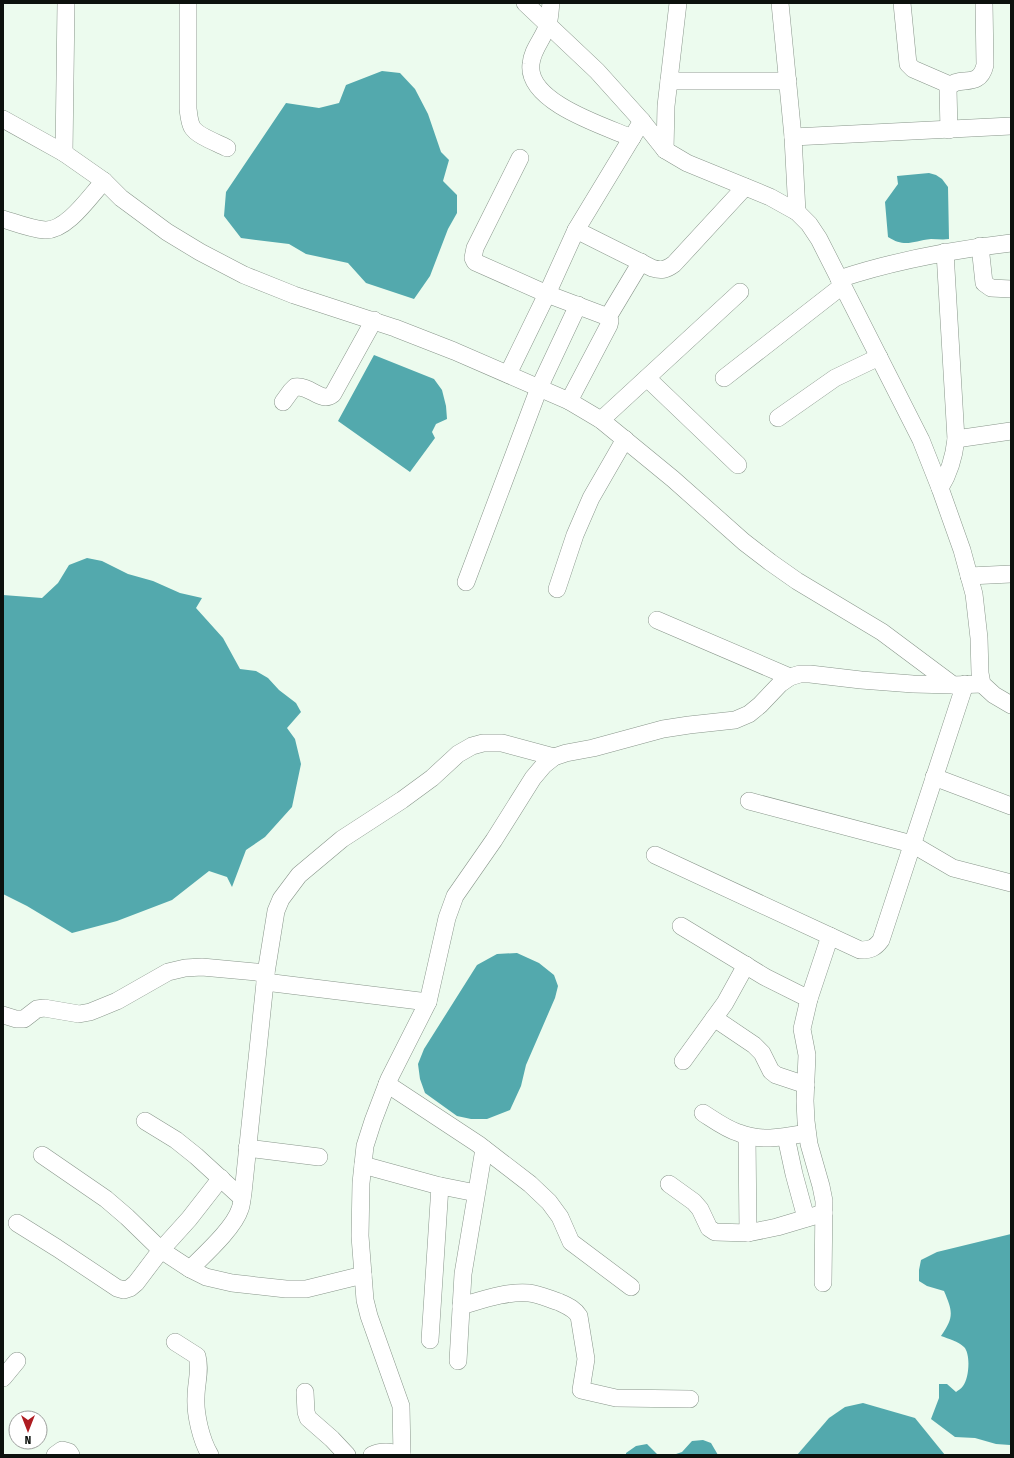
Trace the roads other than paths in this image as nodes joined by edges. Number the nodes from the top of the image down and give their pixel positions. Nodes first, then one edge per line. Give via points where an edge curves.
1 (66, 3) edge
2 (188, 3) edge
3 (525, 3) edge
4 (551, 3) edge
5 (678, 3) edge
6 (780, 3) edge
7 (902, 3) edge
8 (984, 3) edge
9 (548, 24) junction
10 (669, 81) junction
11 (788, 81) junction
12 (950, 85) junction
13 (3, 119) edge
14 (642, 121) junction
15 (1011, 126) edge
16 (949, 130) junction
17 (793, 137) junction
18 (632, 138) junction
19 (227, 148) dead end
20 (666, 150) junction
21 (64, 153) junction
22 (520, 158) dead end
23 (104, 180) junction
24 (745, 187) junction
25 (797, 212) junction
26 (3, 219) edge
27 (576, 230) junction
28 (1011, 243) edge
29 (980, 246) junction
30 (944, 252) junction
31 (641, 262) junction
32 (841, 282) junction
33 (1011, 289) edge
34 (740, 292) dead end
35 (547, 294) junction
36 (578, 305) junction
37 (608, 317) junction
38 (374, 320) junction
39 (879, 357) junction
40 (508, 374) junction
41 (646, 378) junction
42 (724, 378) dead end
43 (539, 388) junction
44 (569, 401) junction
45 (283, 402) dead end
46 (778, 418) dead end
47 (601, 420) junction
48 (1011, 431) edge
49 (956, 438) junction
50 (625, 439) junction
51 (738, 465) dead end
52 (940, 488) junction
53 (1011, 574) edge
54 (969, 576) junction
55 (466, 582) dead end
56 (557, 589) dead end
57 (657, 620) dead end
58 (790, 677) junction
59 (959, 684) junction
60 (982, 684) junction
61 (1011, 705) edge
62 (554, 757) junction
63 (934, 777) junction
64 (749, 802) dead end
65 (1011, 806) edge
66 (912, 844) junction
67 (655, 856) dead end
68 (1011, 883) edge
69 (681, 926) dead end
70 (830, 936) junction
71 (746, 965) junction
72 (266, 977) junction
73 (808, 1000) junction
74 (428, 1002) junction
75 (3, 1015) edge
76 (714, 1018) junction
77 (683, 1060) dead end
78 (387, 1084) junction
79 (806, 1084) junction
80 (703, 1113) dead end
81 (145, 1120) dead end
82 (807, 1133) junction
83 (747, 1136) junction
84 (786, 1137) junction
85 (248, 1148) junction
86 (484, 1149) junction
87 (42, 1155) dead end
88 (319, 1156) dead end
89 (363, 1165) junction
90 (221, 1178) junction
91 (669, 1184) dead end
92 (440, 1186) junction
93 (476, 1193) junction
94 (242, 1198) junction
95 (824, 1213) junction
96 (806, 1218) junction
97 (17, 1223) dead end
98 (748, 1233) junction
99 (161, 1250) junction
100 (190, 1269) junction
101 (362, 1275) junction
102 (823, 1283) dead end
103 (631, 1287) dead end
104 (461, 1306) junction
105 (430, 1340) dead end
106 (175, 1342) dead end
107 (17, 1361) dead end
108 (458, 1361) dead end
109 (3, 1378) edge
110 (304, 1392) dead end
111 (690, 1399) dead end
112 (55, 1455) edge
113 (71, 1455) edge
114 (210, 1455) edge
115 (347, 1455) edge
116 (372, 1455) edge
117 (402, 1455) edge

1 - 21 street
2 - 19 street via 189,120 193,129
3 - 9 street
4 - 9 street
5 - 10 street
6 - 11 street
7 - 12 street via 908,64 913,69
8 - 12 street via 983,72 976,79
9 - 14 street via 597,71
9 - 18 street via 530,65 533,77 541,90 552,101 567,110
10 - 11 street
10 - 20 street
11 - 17 street
12 - 16 street via 947,93
13 - 21 street
14 - 18 street
14 - 20 street
15 - 16 street
16 - 17 street
17 - 25 street
18 - 27 street
20 - 24 street via 687,163
21 - 23 street
22 - 35 street via 475,248 473,258 475,262
23 - 26 street via 66,223 58,228 45,230
23 - 38 street via 121,198 167,232 244,275
24 - 25 street
24 - 31 street via 668,269 660,270
25 - 32 street via 809,224
27 - 31 street
27 - 35 street
28 - 29 street
29 - 30 street
29 - 33 street via 984,283 991,288
30 - 32 street via 896,262
30 - 49 street
31 - 37 street
32 - 39 street
32 - 42 street
34 - 41 street
35 - 36 street
35 - 40 street
36 - 37 street
36 - 43 street
37 - 44 street via 609,325
38 - 40 street
38 - 45 street via 333,394 325,398 305,387 295,387
39 - 46 street via 835,378
39 - 52 street via 921,440
40 - 43 street
41 - 47 street
41 - 51 street
43 - 44 street
43 - 55 street
44 - 47 street
47 - 50 street
48 - 49 street
49 - 52 street via 952,463
50 - 56 street via 591,498 575,534
50 - 59 street via 770,562
52 - 54 street
53 - 54 street
54 - 60 street via 974,594
57 - 58 street
58 - 59 street via 810,674 913,684
58 - 62 street via 749,714 735,720 663,730
59 - 60 street
59 - 63 street
60 - 61 street
62 - 72 street via 502,743 472,746 458,754 432,778 402,800 342,839 299,875 281,899 276,911
62 - 74 street via 533,778 455,896 447,918
63 - 65 street
63 - 66 street
64 - 66 street
66 - 68 street via 953,868
66 - 70 street via 881,940 876,947 860,950
67 - 70 street
69 - 71 street
70 - 73 street
71 - 73 street
71 - 76 street
72 - 74 street
72 - 75 street via 202,967 184,968 168,972 117,1001 90,1012 79,1014 44,1008 37,1009 24,1018
72 - 85 street
73 - 79 street via 802,1029 807,1054
74 - 78 street
76 - 77 street
76 - 79 street via 754,1045 776,1075
78 - 86 street
78 - 89 street via 368,1135
79 - 82 street
80 - 83 street
81 - 90 street via 176,1140
82 - 84 street
82 - 95 street via 821,1186
83 - 84 street via 762,1139
83 - 98 street
84 - 96 street
85 - 88 street
85 - 94 street
86 - 93 street
86 - 103 street via 549,1202 560,1217 571,1242
87 - 99 street via 106,1199
89 - 92 street
89 - 101 street via 360,1236
90 - 94 street
90 - 99 street via 190,1219
91 - 98 street via 694,1202 712,1231
92 - 93 street
92 - 105 street
93 - 104 street via 463,1274
94 - 100 street via 235,1219
95 - 96 street
95 - 102 street
96 - 98 street
97 - 99 street via 117,1288 124,1290 136,1283
99 - 100 street
100 - 101 street via 232,1282 286,1288 306,1288
101 - 117 street via 369,1316 401,1406
104 - 108 street
104 - 111 street via 516,1293 546,1297 575,1310 579,1316 586,1359 581,1390 616,1398
106 - 114 street via 197,1356 197,1413
107 - 109 street
110 - 115 street via 308,1418
112 - 113 street via 62,1450
116 - 117 street via 388,1451

